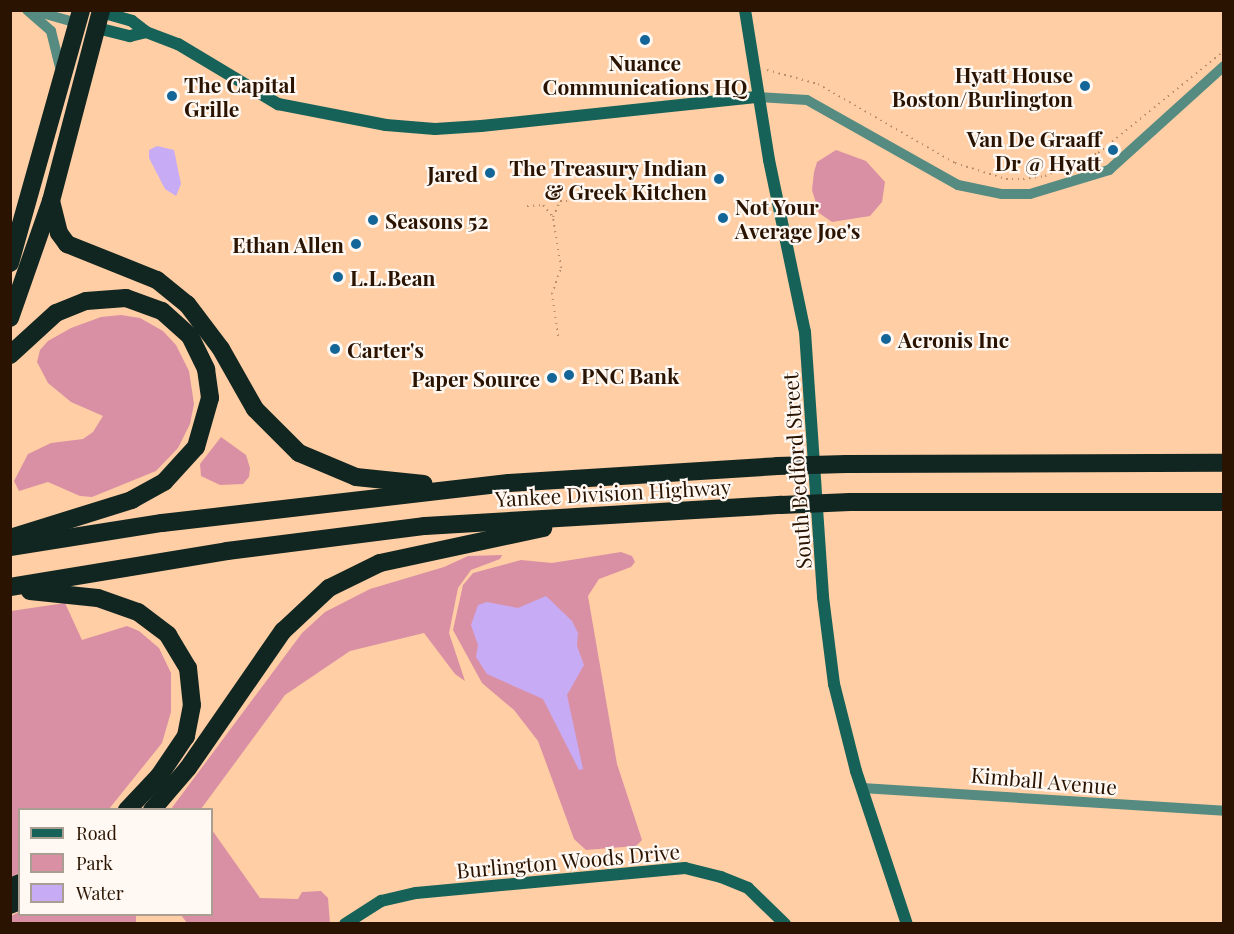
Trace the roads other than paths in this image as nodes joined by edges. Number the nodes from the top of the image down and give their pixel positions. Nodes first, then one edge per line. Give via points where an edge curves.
1 (29, 10) edge
2 (745, 10) edge
3 (98, 15) edge
4 (79, 17) edge
5 (1224, 66) edge
6 (60, 80) junction
7 (758, 97) junction
8 (33, 183) junction
9 (51, 201) junction
10 (10, 226) edge
11 (10, 263) edge
12 (10, 318) edge
13 (10, 355) edge
14 (1224, 463) edge
15 (465, 488) junction
16 (1224, 502) edge
17 (617, 514) junction
18 (10, 538) edge
19 (10, 547) edge
20 (10, 589) edge
21 (862, 788) junction
22 (129, 808) edge
23 (154, 808) edge
24 (1224, 812) edge
25 (345, 924) edge
26 (785, 924) edge
27 (908, 924) edge

1 - 4 street
1 - 6 street via 53,35 60,58
2 - 7 main road, South Bedford Street
3 - 4 highway
3 - 7 main road via 132,21 279,104 408,127 451,128 636,113
3 - 9 highway
4 - 6 highway
5 - 7 street via 1109,170 1030,194 1002,194 958,184 807,100
6 - 8 highway
7 - 21 main road, South Bedford Street via 807,352 829,652 839,708
8 - 10 highway
8 - 11 highway
9 - 12 highway
9 - 15 highway via 59,232 67,244 157,280 187,304 221,349 252,404 299,453 356,477
13 - 18 highway via 33,330 70,306 105,298 138,301 172,318 190,336 206,369 210,398 196,447 164,482 132,500
14 - 15 highway, Yankee Division Highway, bridge via 777,466
15 - 19 highway, Yankee Division Highway via 162,523
16 - 17 highway, Yankee Division Highway, bridge via 850,502
17 - 20 highway, Yankee Division Highway via 425,526 227,551
17 - 23 highway via 400,558 338,583 289,623 188,768
20 - 22 highway via 114,602 154,623 183,657 192,695 186,736 170,762
21 - 24 street, Kimball Avenue
21 - 27 main road, South Bedford Street
25 - 26 main road, Burlington Woods Drive via 381,900 416,893 685,868 721,876 748,888

